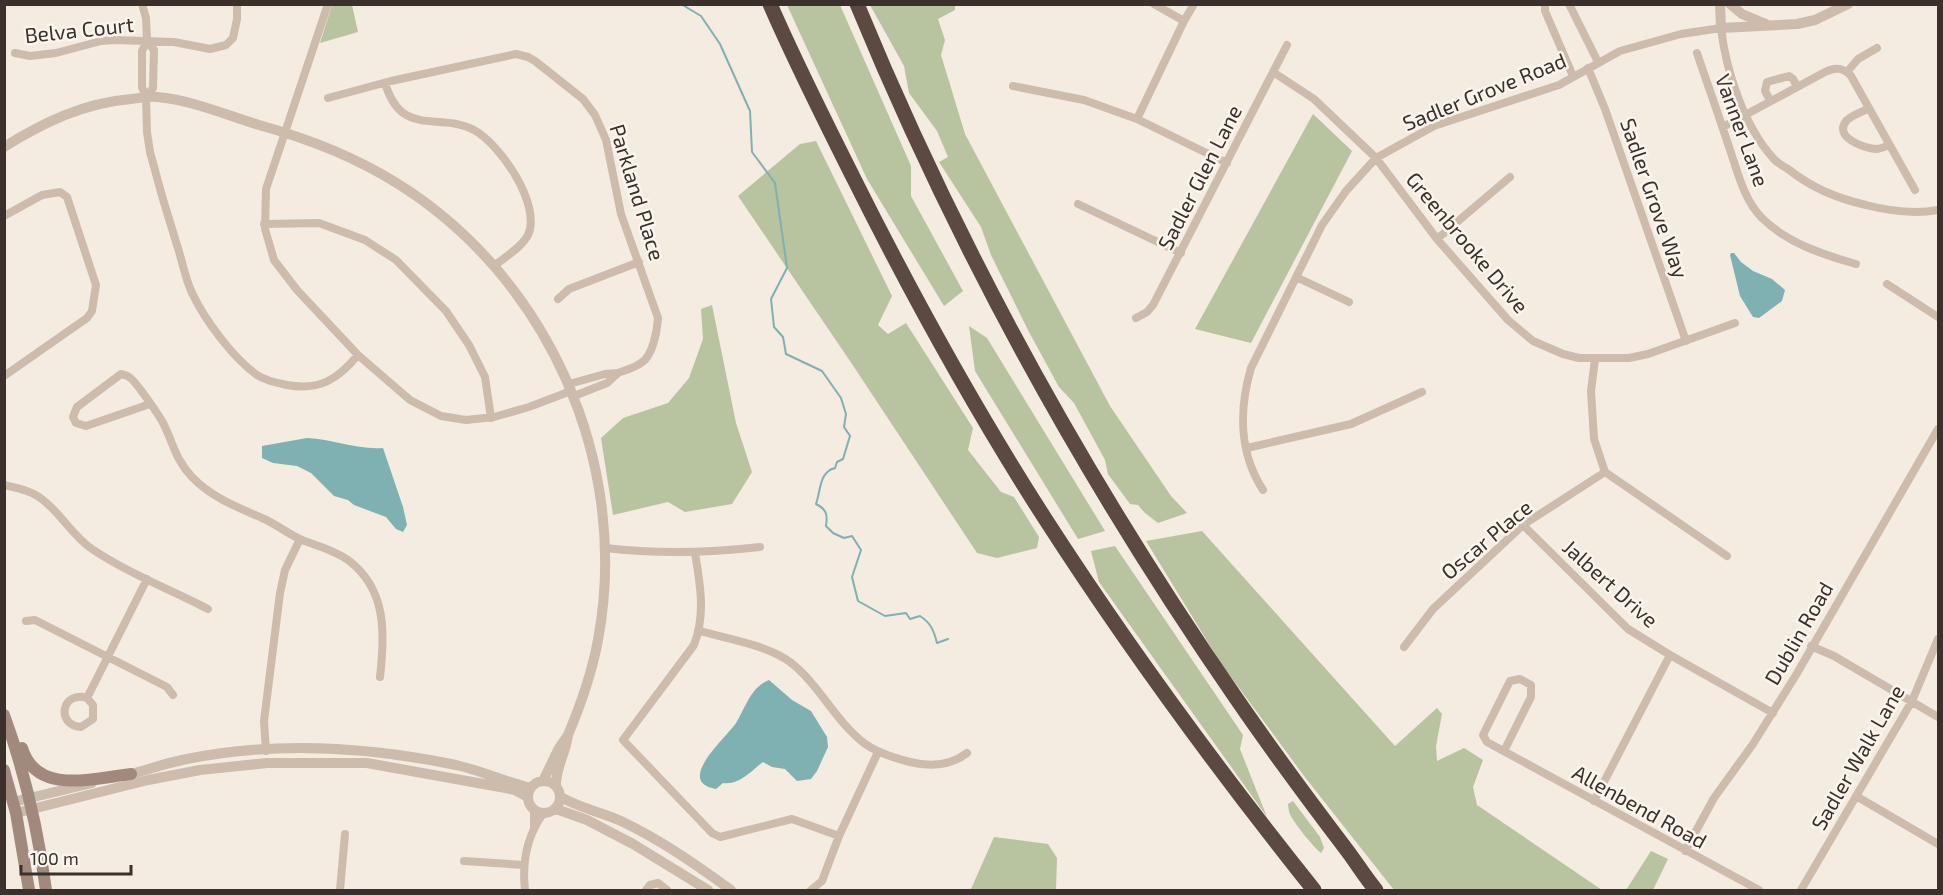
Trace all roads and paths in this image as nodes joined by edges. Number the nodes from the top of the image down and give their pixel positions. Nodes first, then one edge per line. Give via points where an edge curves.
1 (142, 4) edge
2 (237, 4) edge
3 (328, 4) edge
4 (770, 4) edge
5 (857, 4) edge
6 (1154, 4) edge
7 (1194, 4) edge
8 (1545, 4) edge
9 (1569, 4) edge
10 (1720, 4) edge
11 (1730, 4) edge
12 (1848, 4) edge
13 (1184, 21) junction
14 (1769, 26) junction
15 (1721, 28) junction
16 (147, 41) junction
17 (1287, 45) dead end
18 (1876, 48) dead end
19 (15, 53) dead end
20 (1697, 53) dead end
21 (1598, 62) junction
22 (1588, 68) junction
23 (1273, 72) junction
24 (1847, 72) junction
25 (1573, 76) junction
26 (385, 83) junction
27 (1013, 86) dead end
28 (1797, 86) junction
29 (146, 97) junction
30 (327, 98) dead end
31 (1770, 100) junction
32 (1869, 108) junction
33 (1745, 114) junction
34 (1137, 119) junction
35 (1723, 127) junction
36 (285, 132) junction
37 (1889, 145) junction
38 (4, 147) edge
39 (1376, 158) junction
40 (1227, 163) junction
41 (1510, 177) dead end
42 (1915, 190) dead end
43 (1078, 204) dead end
44 (1938, 210) edge
45 (4, 216) edge
46 (264, 224) junction
47 (1437, 239) junction
48 (1181, 253) junction
49 (639, 262) junction
50 (1856, 264) dead end
51 (494, 266) junction
52 (1296, 278) junction
53 (1887, 284) dead end
54 (558, 299) dead end
55 (1349, 303) dead end
56 (1938, 317) edge
57 (1136, 318) dead end
58 (1735, 323) dead end
59 (1686, 340) junction
60 (358, 355) junction
61 (1595, 359) junction
62 (4, 376) edge
63 (571, 390) junction
64 (1422, 392) dead end
65 (150, 404) junction
66 (491, 417) junction
67 (1938, 429) edge
68 (1247, 448) junction
69 (1605, 472) junction
70 (4, 485) edge
71 (1263, 490) dead end
72 (1523, 525) junction
73 (300, 539) junction
74 (760, 547) dead end
75 (605, 548) junction
76 (695, 553) junction
77 (1727, 556) dead end
78 (147, 579) junction
79 (208, 609) dead end
80 (26, 621) dead end
81 (700, 631) junction
82 (1938, 639) edge
83 (1811, 646) junction
84 (1404, 647) dead end
85 (1670, 656) junction
86 (108, 657) junction
87 (380, 677) dead end
88 (173, 695) dead end
89 (87, 698) dead end
90 (1912, 701) junction
91 (4, 713) edge
92 (1773, 713) junction
93 (1938, 717) edge
94 (568, 735) junction
95 (266, 751) junction
96 (878, 752) junction
97 (1504, 752) junction
98 (967, 753) dead end
99 (4, 770) edge
100 (131, 774) junction
101 (543, 781) junction
102 (556, 786) junction
103 (529, 792) junction
104 (1856, 796) junction
105 (561, 798) junction
106 (1594, 801) junction
107 (31, 803) junction
108 (14, 807) junction
109 (556, 809) junction
110 (538, 812) junction
111 (345, 834) dead end
112 (839, 836) junction
113 (1938, 844) edge
114 (1685, 852) junction
115 (464, 861) dead end
116 (524, 865) junction
117 (1358, 865) junction
118 (29, 891) edge
119 (46, 891) edge
120 (340, 891) edge
121 (525, 891) edge
122 (646, 891) edge
123 (667, 891) edge
124 (708, 891) edge
125 (731, 891) edge
126 (811, 891) edge
127 (1314, 891) edge
128 (1376, 891) edge
129 (1383, 891) edge
130 (1759, 891) edge
131 (1801, 891) edge

1 - 16 street
2 - 16 street, Belva Court via 233,38 226,45 210,49
3 - 36 street, Parkland Place
4 - 127 highway via 896,262 1019,477 1143,665
5 - 117 highway via 935,180 1060,420 1199,645
6 - 13 street
7 - 13 street
8 - 25 street
9 - 21 street
10 - 15 street
11 - 14 street
12 - 14 street via 1806,22
13 - 34 street
14 - 15 street
15 - 21 street, Sadler Grove Road via 1638,45
15 - 33 street
16 - 19 street, Belva Court via 101,41 30,56
16 - 29 street via 142,51 142,87
17 - 23 street, Sadler Glen Lane
18 - 24 street via 1858,59
20 - 35 street, Vanner Lane
21 - 22 street, Sadler Grove Road
22 - 25 street, Sadler Grove Road
22 - 59 street, Sadler Grove Way
23 - 39 street, Greenbrooke Drive via 1314,99
23 - 40 street, Sadler Glen Lane
24 - 28 street via 1830,69
24 - 32 street
25 - 39 street, Sadler Grove Road via 1559,85 1434,126
26 - 30 street, Parkland Place
26 - 49 street, Parkland Place via 508,55 536,61 583,99 595,115 606,140 621,214
26 - 51 street via 389,97 402,112 419,121 456,123 473,130 490,142 511,169 524,194 530,226 523,241
27 - 34 street via 1084,100
28 - 31 street
28 - 31 street via 1789,76 1767,82 1765,91
29 - 36 street via 196,105
29 - 38 street via 86,106
29 - 60 street via 150,152 191,291 202,313 228,346 258,376 292,386 336,378
31 - 33 street
32 - 37 street
32 - 37 street via 1846,122 1845,134 1860,146 1879,149
33 - 35 street
33 - 44 street via 1773,159 1816,188 1844,200 1893,210
34 - 40 street
35 - 50 street, Vanner Lane via 1749,200 1763,220 1807,247
36 - 46 street, Parkland Place via 266,189
36 - 51 street via 328,148 394,181 447,219
37 - 42 street
39 - 47 street, Greenbrooke Drive
39 - 52 street, Sadler Grove Road via 1322,225
40 - 48 street, Sadler Glen Lane
41 - 47 street
43 - 48 street
45 - 62 street via 42,195 60,192 67,197 96,285 87,318
46 - 60 street, Parkland Place via 274,260
46 - 66 street via 319,223 365,240 396,260 446,311 469,345 485,376
47 - 61 street, Greenbrooke Drive via 1526,336 1563,354
48 - 57 street, Sadler Glen Lane via 1153,305
49 - 54 street via 569,289
49 - 63 street, Parkland Place via 658,318 648,357
51 - 63 street via 536,320
52 - 55 street
52 - 68 street, Sadler Grove Road via 1251,368 1242,415
53 - 56 street
58 - 59 street, Greenbrooke Drive
59 - 61 street, Greenbrooke Drive via 1639,356
60 - 66 street, Parkland Place via 410,400 441,416 466,420
61 - 69 street via 1591,391 1594,439
63 - 66 street, Parkland Place
63 - 75 street via 602,499
64 - 68 street via 1351,424
65 - 65 street via 131,377 121,374 77,407 73,417 76,423 86,426
65 - 73 street via 192,478 218,498 277,524
67 - 83 street, Dublin Road
68 - 71 street, Sadler Grove Road via 1252,472
69 - 72 street, Oscar Place
69 - 77 street
70 - 78 street via 39,497 83,543
72 - 84 street, Oscar Place via 1432,609
72 - 85 street, Jalbert Drive via 1628,629
73 - 87 street via 349,561 374,592 384,627
73 - 95 street via 285,570 280,593 264,710
74 - 76 street
75 - 76 street
75 - 94 street via 598,642
76 - 81 street via 702,607
78 - 79 street
78 - 86 street
80 - 86 street via 35,620
81 - 96 street via 771,652 788,661 802,672 844,723
81 - 112 street via 694,645 623,740 720,837 792,819
82 - 90 street, Sadler Walk Lane
83 - 90 street
83 - 92 street, Dublin Road
85 - 92 street, Jalbert Drive
85 - 106 street
86 - 88 street via 167,687
86 - 89 street
90 - 93 street
90 - 104 street, Sadler Walk Lane
91 - 100 main road via 14,720 24,755 43,775 71,782
91 - 107 main road
92 - 114 street, Dublin Road via 1714,798
94 - 101 street
94 - 102 street
95 - 100 street via 182,760
95 - 103 street via 326,749 399,755 472,769
96 - 98 street via 926,765 948,763
96 - 112 street
97 - 97 street, Allenbend Road via 1531,697 1531,685 1520,679 1510,681 1483,735 1486,742
97 - 106 street, Allenbend Road
99 - 108 main road
100 - 107 street
101 - 102 street
101 - 103 street
102 - 105 street
103 - 107 street via 372,764 286,763 192,772
103 - 110 street via 531,807
104 - 113 street
104 - 131 street, Sadler Walk Lane
105 - 109 street
105 - 125 street via 645,833
106 - 114 street, Allenbend Road
107 - 108 street
107 - 119 main road
108 - 118 main road
109 - 110 street via 548,814
109 - 124 street via 633,844
110 - 116 street
111 - 120 street
112 - 126 street via 822,881
114 - 130 street, Allenbend Road
115 - 116 street
116 - 121 street
117 - 128 highway
117 - 129 highway
122 - 123 street via 658,883

